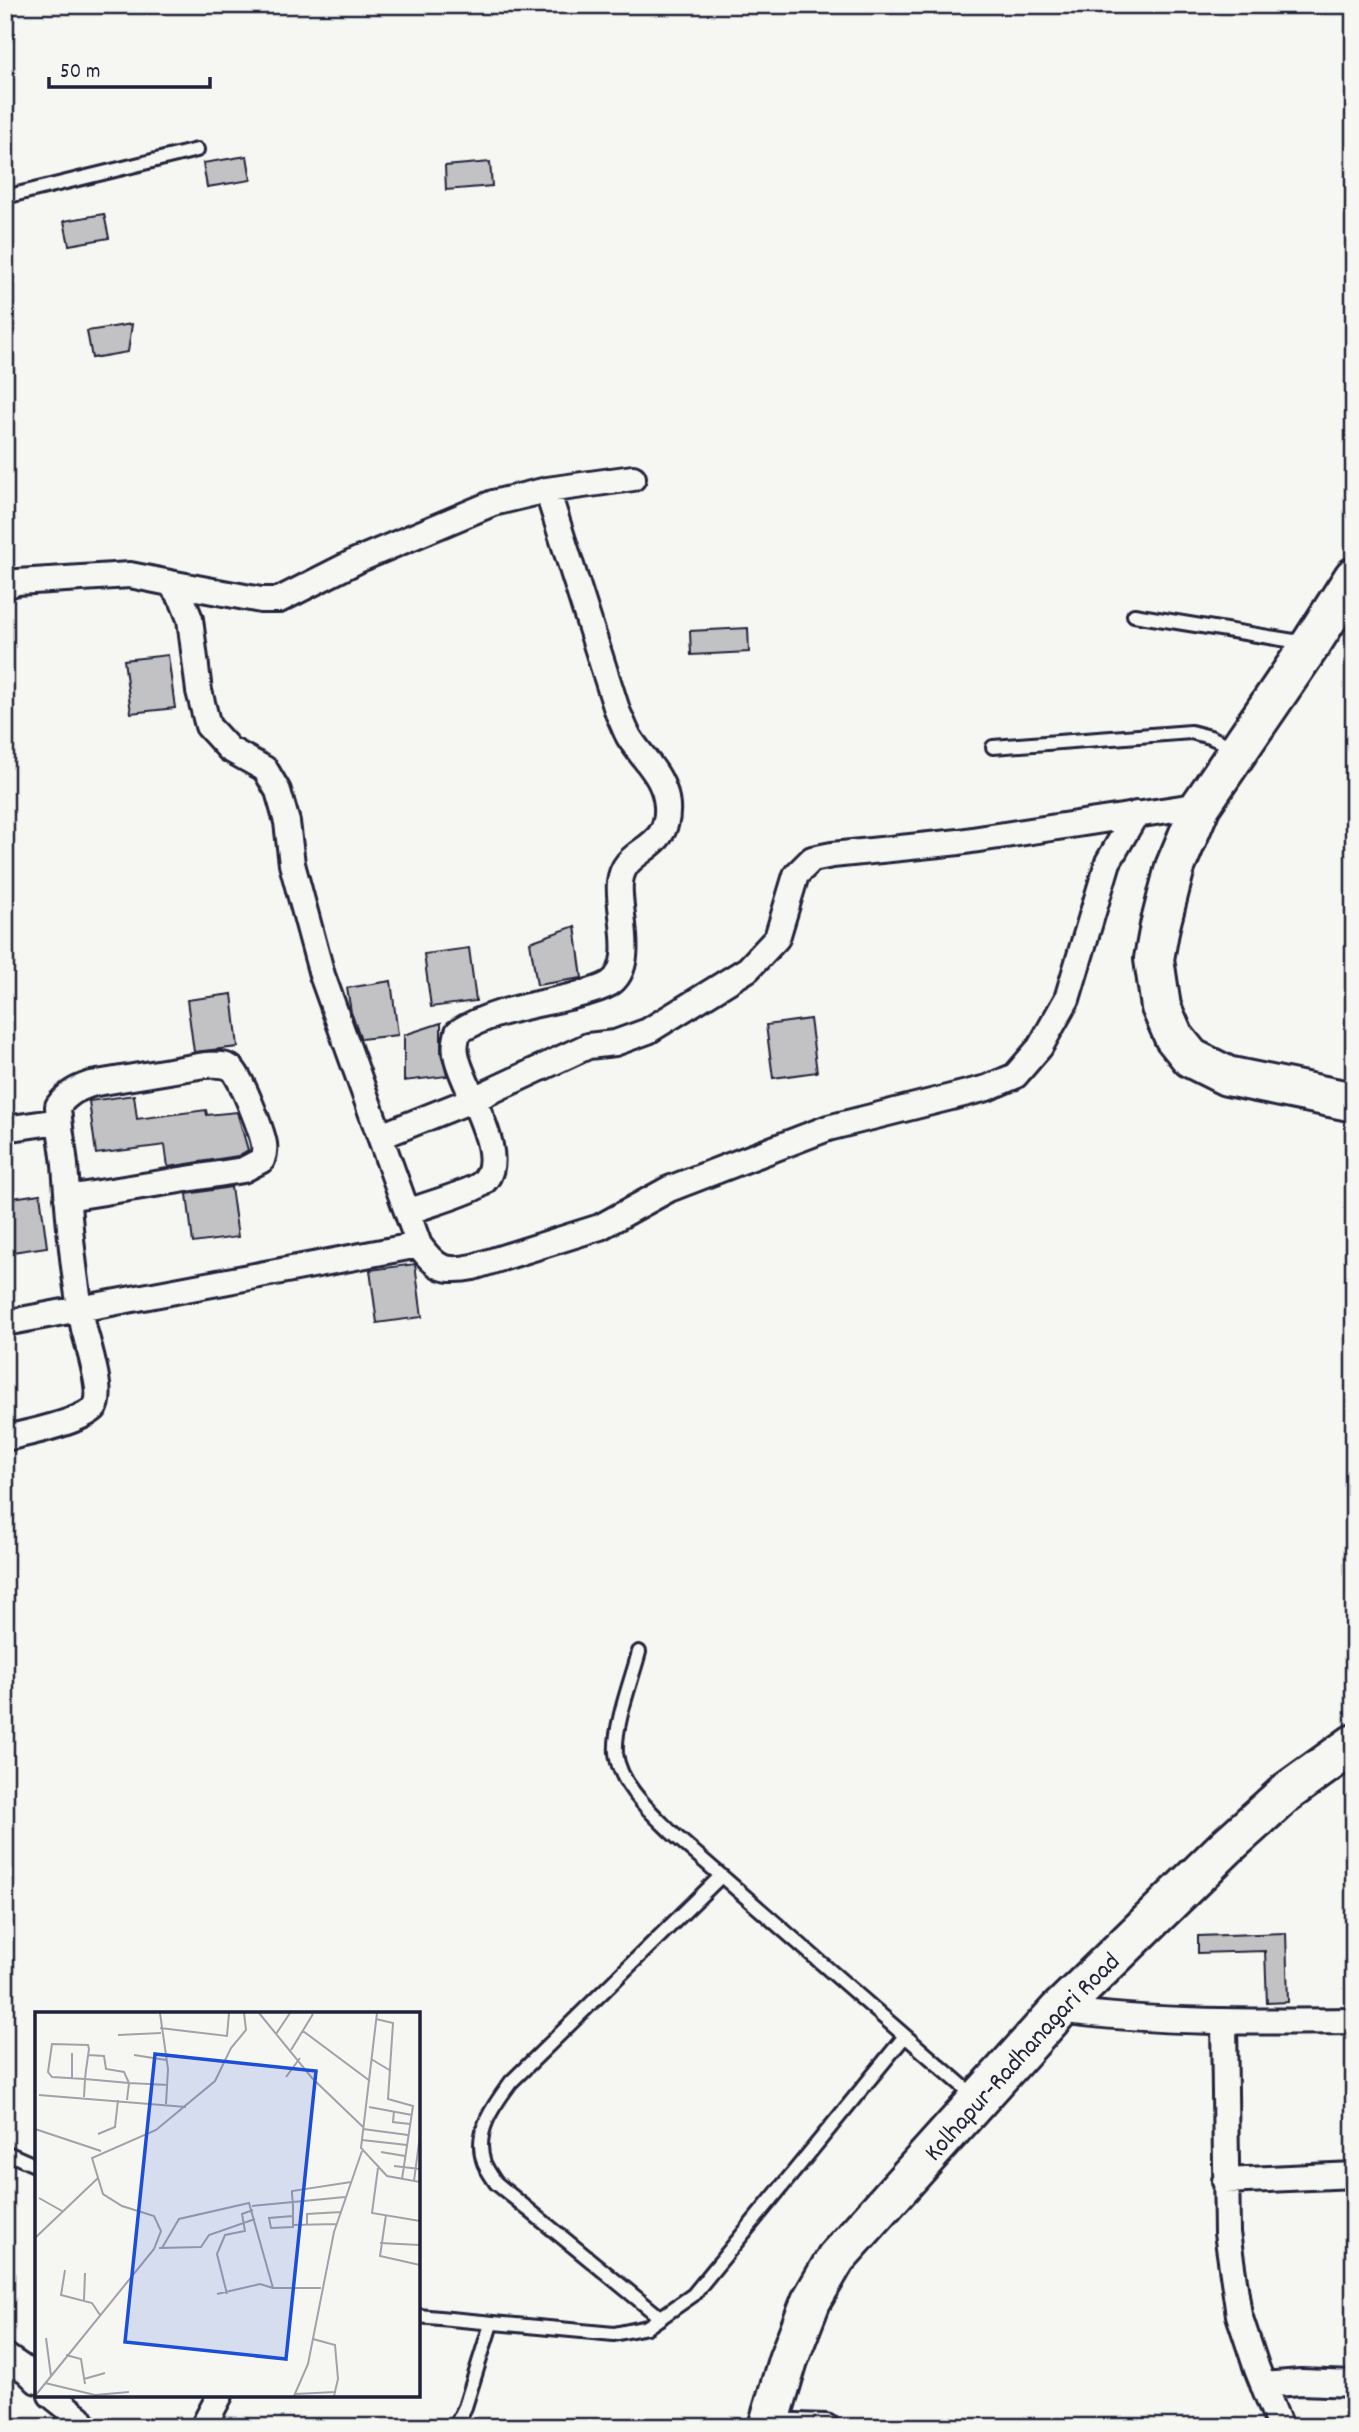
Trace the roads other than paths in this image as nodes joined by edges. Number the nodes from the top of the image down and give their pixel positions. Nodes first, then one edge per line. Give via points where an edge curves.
1 (197, 150) dead end
2 (5, 197) edge
3 (633, 478) dead end
4 (547, 490) junction
5 (1354, 577) edge
6 (170, 583) junction
7 (5, 586) edge
8 (1134, 615) dead end
9 (1311, 644) junction
10 (993, 747) dead end
11 (1239, 750) junction
12 (1201, 805) junction
13 (1136, 814) junction
14 (474, 1099) junction
15 (1354, 1102) edge
16 (59, 1121) junction
17 (5, 1129) edge
18 (381, 1136) junction
19 (67, 1199) junction
20 (408, 1212) junction
21 (419, 1245) junction
22 (80, 1307) junction
23 (5, 1323) edge
24 (5, 1438) edge
25 (639, 1652) dead end
26 (1354, 1744) edge
27 (721, 1876) junction
28 (1059, 2010) junction
29 (1354, 2021) edge
30 (1224, 2022) junction
31 (905, 2036) junction
32 (977, 2099) junction
33 (5, 2152) edge
34 (35, 2165) edge
35 (1354, 2175) edge
36 (1225, 2181) junction
37 (420, 2316) edge
38 (661, 2318) junction
39 (491, 2324) junction
40 (5, 2356) edge
41 (35, 2379) edge
42 (1354, 2384) edge
43 (1263, 2385) junction
44 (54, 2397) edge
45 (219, 2397) edge
46 (768, 2426) edge
47 (85, 2427) edge
48 (203, 2427) edge
49 (455, 2427) edge
50 (826, 2427) edge
51 (1280, 2427) edge

1 - 2 lane
3 - 4 street
4 - 6 street via 492,503 358,560 279,600
4 - 14 street via 618,713 629,737 658,776 667,807 661,835 624,868 620,883 625,946 617,978 595,990 494,1015 458,1032 457,1059
5 - 9 main road
6 - 7 street via 130,575
6 - 18 street via 190,619 208,726 229,749 265,769 278,790 292,864 322,975
8 - 9 lane
9 - 11 main road
10 - 11 lane via 1191,732
11 - 12 main road
12 - 13 street
12 - 15 main road via 1175,867 1154,960 1161,1007 1174,1037 1192,1058 1227,1076
13 - 14 street via 812,859 796,875 777,938 748,970 648,1031 615,1043 588,1046
13 - 21 street via 1108,862 1067,999 1040,1046 1015,1076 987,1088 828,1128 669,1189 600,1227 473,1267 442,1268
14 - 18 street
14 - 20 street via 490,1143 488,1177
16 - 17 street
16 - 19 street
16 - 19 street via 58,1106 65,1097 91,1084 222,1065 238,1077 264,1142 262,1160 243,1170
18 - 20 street
19 - 22 street
20 - 21 street
21 - 22 street
22 - 23 street
22 - 24 street via 96,1384 94,1408 72,1420
25 - 27 lane via 617,1736 621,1770 655,1815
26 - 28 main road, Kolhapur-Radhanagari Road via 1287,1792 1226,1847
27 - 31 lane
27 - 38 lane via 511,2082 491,2108 481,2144 484,2164 496,2183
28 - 30 street
28 - 32 main road, Kolhapur-Radhanagari Road
29 - 30 street
30 - 36 street
31 - 32 lane
31 - 38 lane via 693,2295
32 - 46 main road, Kolhapur-Radhanagari Road via 836,2258 811,2301
33 - 34 lane
35 - 36 street
36 - 43 street via 1239,2315
37 - 39 lane
38 - 39 lane via 648,2327 614,2334
39 - 49 lane
40 - 41 street
42 - 43 street
43 - 51 street
44 - 47 street via 80,2417
45 - 48 street
46 - 50 street

